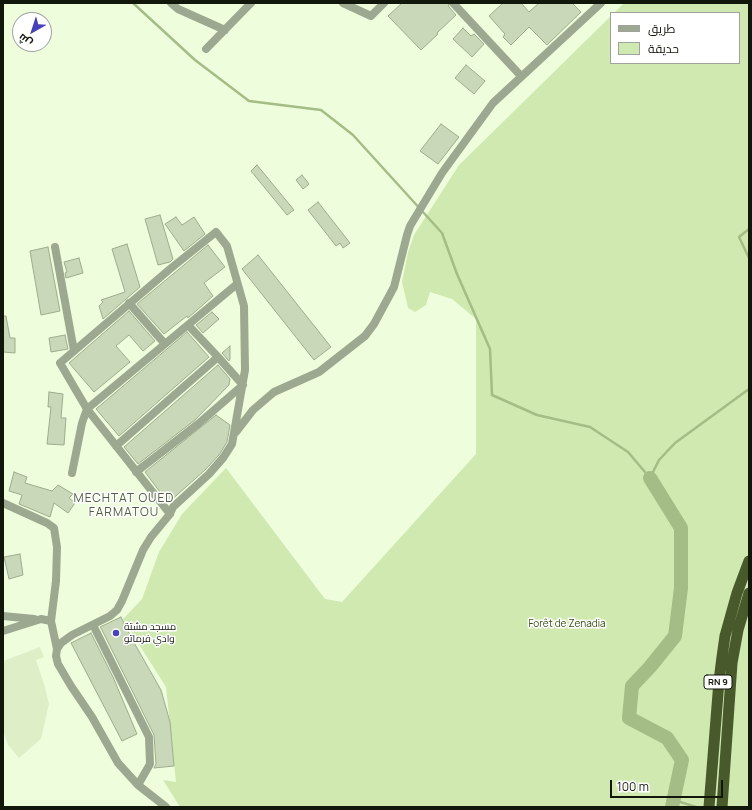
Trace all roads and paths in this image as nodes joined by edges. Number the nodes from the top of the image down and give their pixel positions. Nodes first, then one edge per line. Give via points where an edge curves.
1 (171, 3) edge
2 (251, 3) edge
3 (343, 3) edge
4 (384, 3) edge
5 (453, 3) edge
6 (466, 3) edge
7 (601, 3) edge
8 (180, 6) edge
9 (461, 11) junction
10 (224, 30) junction
11 (206, 49) dead end
12 (521, 76) junction
13 (55, 247) dead end
14 (237, 284) junction
15 (129, 303) junction
16 (188, 325) junction
17 (165, 344) junction
18 (74, 351) junction
19 (218, 357) junction
20 (244, 385) junction
21 (87, 410) junction
22 (234, 434) junction
23 (116, 446) junction
24 (136, 472) junction
25 (72, 473) dead end
26 (3, 503) edge
27 (170, 514) junction
28 (749, 561) edge
29 (749, 594) edge
30 (3, 616) edge
31 (39, 619) junction
32 (51, 621) junction
33 (93, 625) junction
34 (3, 631) edge
35 (57, 649) junction
36 (138, 785) junction
37 (166, 807) edge
38 (709, 807) edge
39 (722, 807) edge

1 - 8 street
2 - 10 street
3 - 4 street via 371,16
5 - 9 street
6 - 9 street
7 - 12 street
8 - 10 street
9 - 12 street
10 - 11 street
12 - 22 street via 493,102 442,173 410,226 394,288 365,336 319,372 274,392 253,410
13 - 18 street
14 - 15 street via 227,246 216,232
14 - 16 street
14 - 20 street via 244,306
15 - 17 street
15 - 18 street
16 - 17 street
16 - 19 street
17 - 21 street
18 - 21 street via 60,363
19 - 20 street
19 - 23 street
20 - 22 street
20 - 24 street
21 - 23 street
21 - 25 street
22 - 27 street via 232,444 223,458 174,506
23 - 24 street
24 - 27 street
26 - 32 street via 54,528 57,547 56,581
27 - 33 street via 143,550 117,610
28 - 38 highway, RN 9 via 725,636 718,681
29 - 39 highway, RN 9 via 738,630 732,663
30 - 31 street
31 - 32 street
31 - 34 street
32 - 35 street
33 - 35 street via 72,635
33 - 36 street via 149,737 150,764
35 - 36 street via 58,664 71,686 118,763
36 - 37 street

